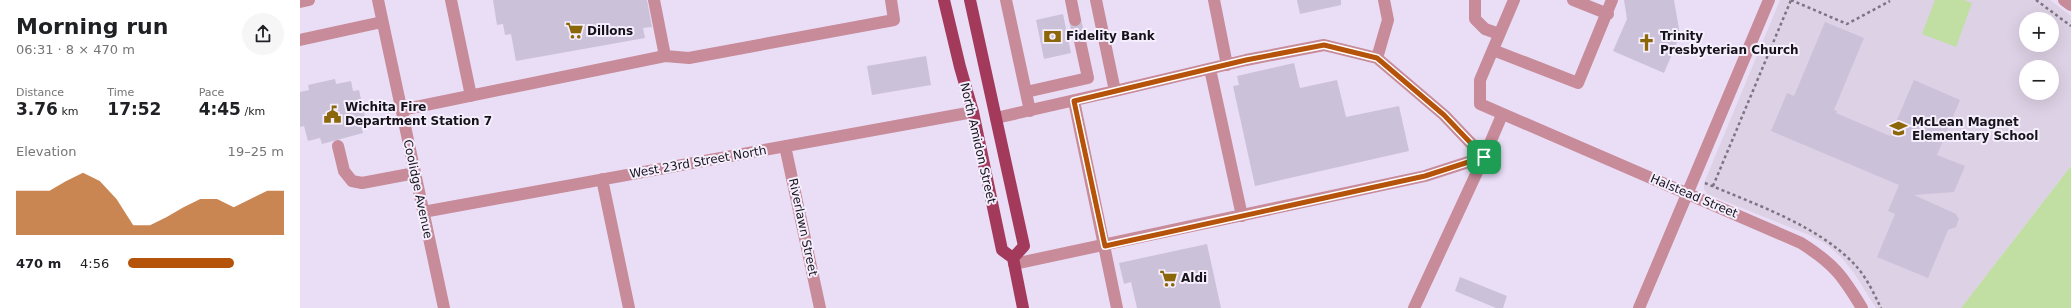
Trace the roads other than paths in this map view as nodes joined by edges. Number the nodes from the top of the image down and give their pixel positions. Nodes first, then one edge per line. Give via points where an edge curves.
1 (309, 0) edge
2 (378, 0) edge
3 (451, 0) edge
4 (654, 0) edge
5 (891, 0) edge
6 (944, 0) edge
7 (970, 0) edge
8 (1006, 0) edge
9 (1071, 0) edge
10 (1096, 0) edge
11 (1214, 0) edge
12 (1384, 0) edge
13 (1475, 0) edge
14 (1514, 0) edge
15 (1573, 0) edge
16 (1612, 0) edge
17 (1769, 0) edge
18 (2064, 0) edge
19 (300, 2) edge
20 (2071, 5) edge
21 (1608, 14) junction
22 (1075, 20) tunnel mouth
23 (382, 22) junction
24 (1500, 34) junction
25 (300, 40) edge
26 (1080, 41) tunnel mouth
27 (1493, 50) junction
28 (665, 56) junction
29 (1377, 58) junction
30 (1227, 65) junction
31 (1210, 69) junction
32 (1115, 91) junction
33 (1026, 92) junction
34 (470, 96) junction
35 (1074, 101) junction
36 (401, 110) junction
37 (1030, 111) junction
38 (973, 112) junction
39 (1502, 115) junction
40 (996, 118) junction
41 (338, 146) dead end
42 (785, 146) junction
43 (1484, 157) junction
44 (415, 173) junction
45 (602, 179) junction
46 (1687, 194) junction
47 (423, 212) junction
48 (1242, 216) junction
49 (1105, 246) junction
50 (1013, 261) junction
51 (444, 308) edge
52 (629, 308) edge
53 (820, 308) edge
54 (1023, 308) edge
55 (1117, 308) edge
56 (1414, 308) edge
57 (1639, 308) edge
58 (1862, 308) edge

1 - 19 street
2 - 23 street, Coolidge Avenue
3 - 34 street
4 - 28 street
5 - 28 street via 894,20 689,58
6 - 38 main road, North Amidon Street
7 - 40 main road, North Amidon Street
8 - 33 street
9 - 22 street
10 - 32 street
11 - 30 street
12 - 29 street via 1388,20
13 - 24 street via 1475,19 1484,29
14 - 24 street
15 - 21 street
16 - 21 street
17 - 46 street
18 - 20 street
21 - 27 street via 1578,83
23 - 25 street
23 - 36 street, Coolidge Avenue
24 - 27 street
26 - 33 street via 1088,78
27 - 39 street, Halstead Street via 1480,80 1480,104
28 - 34 street
29 - 30 street via 1324,45
29 - 43 street via 1444,115
30 - 31 street
31 - 32 street
31 - 48 street
32 - 35 street
33 - 37 street
34 - 36 street
35 - 37 street
35 - 49 street
36 - 44 street, Coolidge Avenue
37 - 40 street
38 - 42 street, West 23rd Street North
38 - 50 main road, North Amidon Street via 1002,250
39 - 43 street
39 - 46 street, Halstead Street
40 - 50 main road, North Amidon Street via 1024,246
41 - 44 street via 344,171 352,181 362,183
42 - 45 street, West 23rd Street North
42 - 53 street, Riverlawn Street
43 - 48 street via 1425,176
43 - 56 street
44 - 47 street, Coolidge Avenue
45 - 47 street, West 23rd Street North
45 - 52 street
46 - 57 street
46 - 58 street, Halstead Street via 1797,241 1824,258 1843,277
47 - 51 street, Coolidge Avenue
48 - 49 street
49 - 50 street
49 - 55 street
50 - 54 main road, North Amidon Street

